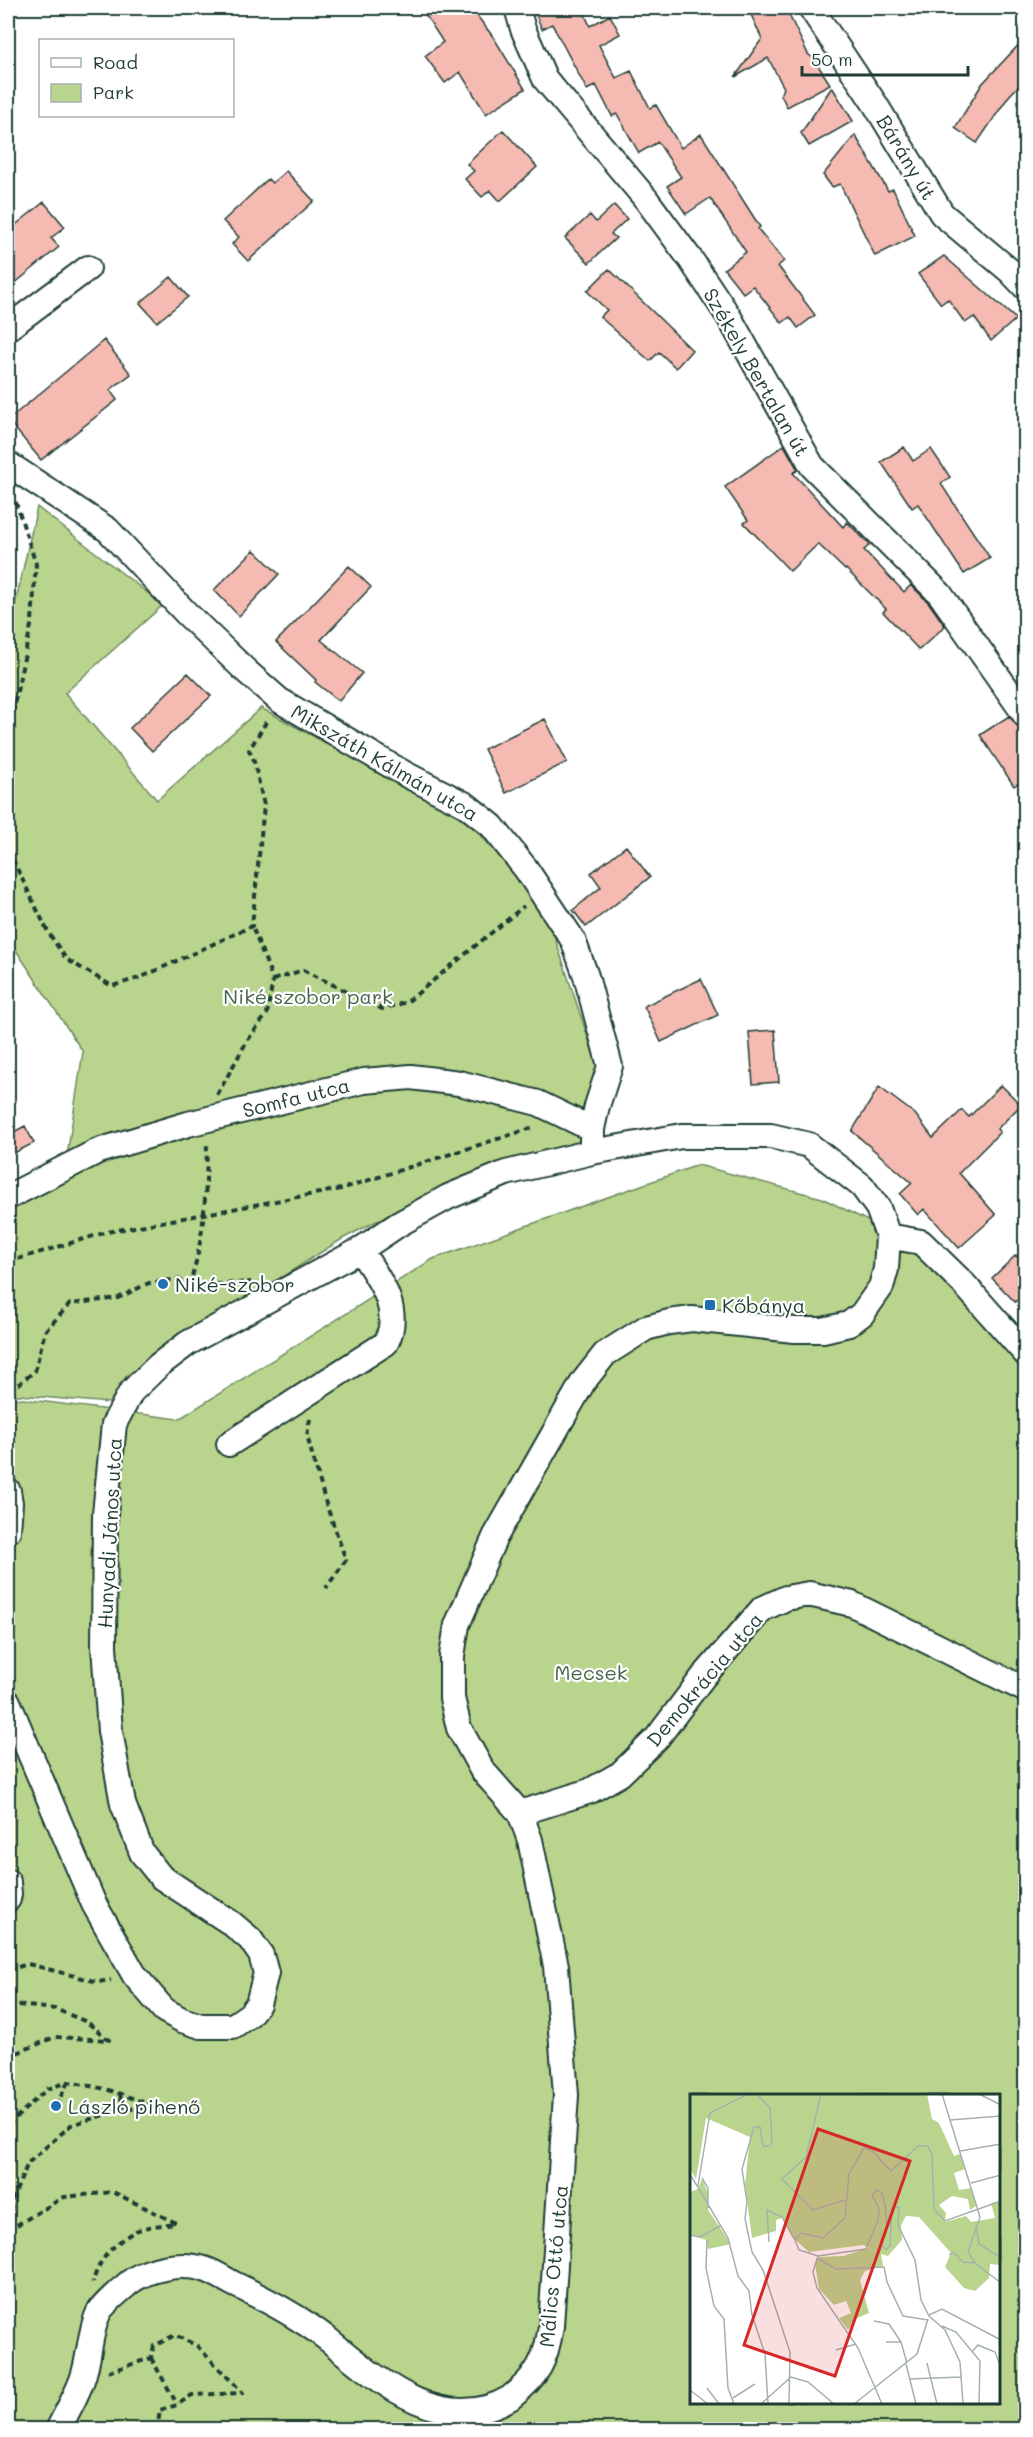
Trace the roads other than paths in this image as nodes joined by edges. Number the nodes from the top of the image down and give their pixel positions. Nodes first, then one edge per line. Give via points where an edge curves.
1 (517, 8) edge
2 (811, 8) edge
3 (88, 268) dead end
4 (1026, 288) edge
5 (8, 328) edge
6 (8, 464) edge
7 (1026, 716) edge
8 (592, 1140) junction
9 (8, 1197) edge
10 (888, 1236) junction
11 (360, 1250) junction
12 (1026, 1354) edge
13 (229, 1444) dead end
14 (8, 1491) edge
15 (8, 1531) edge
16 (1026, 1690) edge
17 (8, 1702) edge
18 (520, 1812) junction
19 (8, 1882) edge
20 (8, 1899) edge
21 (58, 2430) edge

1 - 7 street, Székely Bertalan út via 545,79 624,172 691,260 729,317 812,466 940,594
2 - 4 street, Bárány út via 942,214
3 - 5 street
6 - 8 street, Mikszáth Kálmán utca via 108,530 186,613 279,700 466,805 492,826 573,940 610,1066 597,1106
8 - 9 street, Somfa utca via 568,1117 538,1103 459,1083 411,1077 364,1081 188,1124 98,1152
8 - 10 street, Hunyadi János utca via 771,1136 809,1145 862,1186 878,1208
8 - 11 street, Hunyadi János utca via 448,1197
10 - 12 street via 921,1242
10 - 18 street, Hunyadi János utca via 881,1287 862,1314 849,1324 824,1330 794,1330 692,1319 669,1322 646,1328 604,1354 583,1382 495,1537 456,1625 452,1698 459,1728 482,1770
11 - 13 street via 390,1304 393,1317 386,1343
11 - 17 street, Hunyadi János utca via 188,1343 131,1392 114,1425 105,1514 104,1646 110,1731 123,1804 142,1853 161,1877 231,1923 261,1955 266,1973 258,2004 249,2015 233,2026 201,2026 182,2020 164,2010 135,1976 94,1904
14 - 15 street
16 - 18 street, Demokrácia utca via 852,1604 809,1594 786,1598 762,1609 657,1738 620,1774 590,1791
18 - 21 street, Málics Ottó utca via 535,1861 556,1966 566,2095 551,2326 538,2372 504,2403 489,2411 447,2417 424,2412 397,2398 290,2313 203,2268 174,2266 150,2271 131,2282 98,2312 82,2380
19 - 20 street

